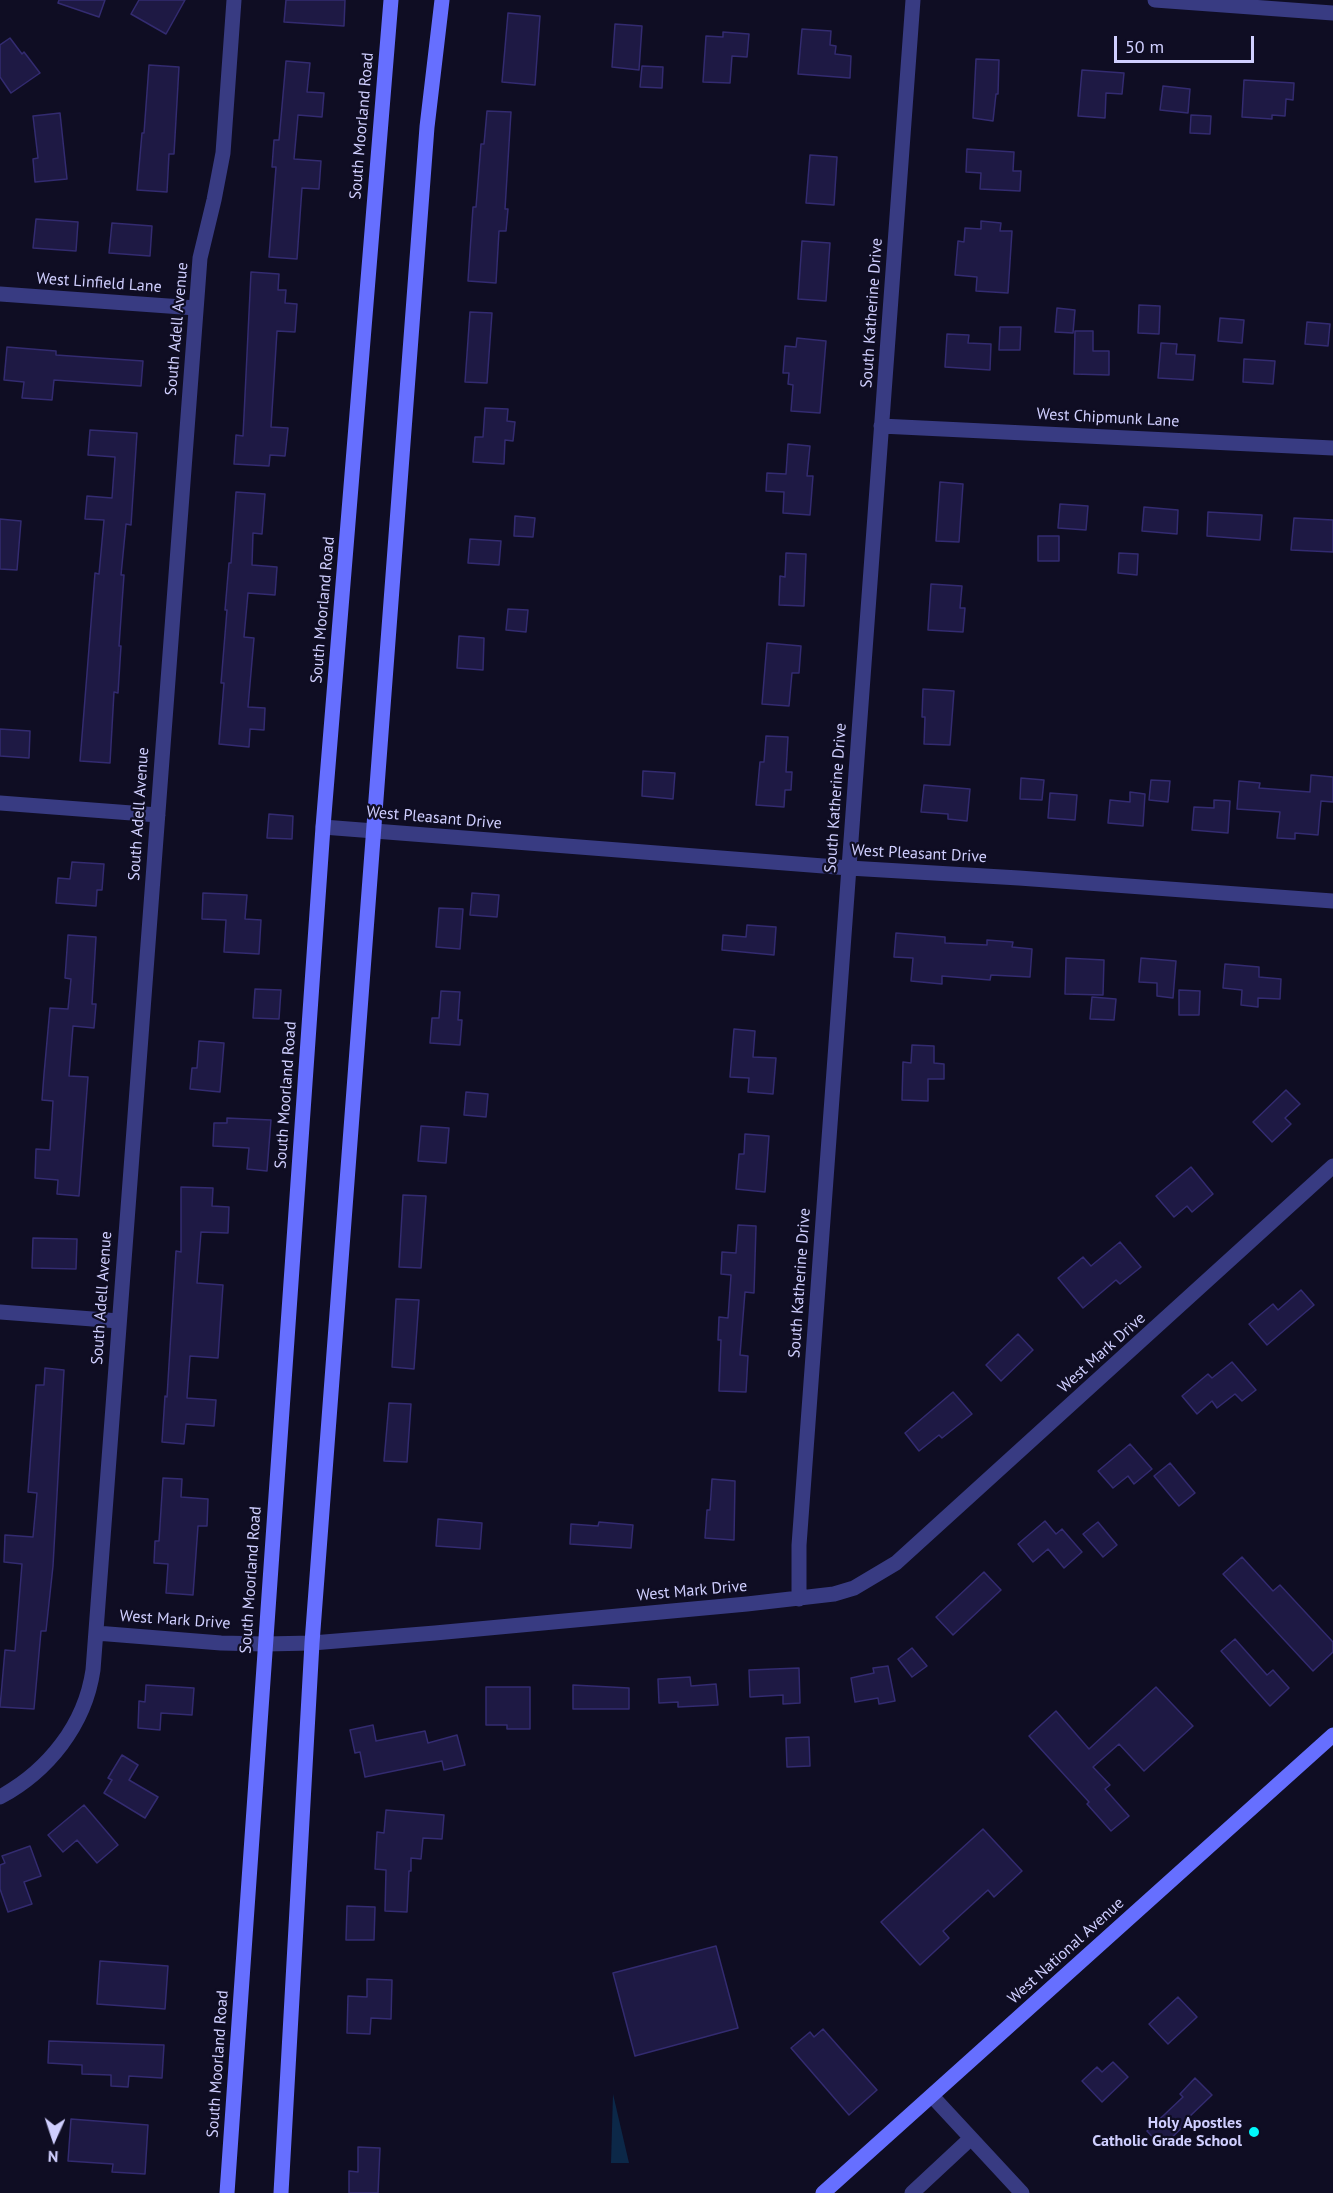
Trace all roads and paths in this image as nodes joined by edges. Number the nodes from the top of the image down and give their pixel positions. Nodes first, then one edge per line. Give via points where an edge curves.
1 (234, 0) edge
2 (391, 0) edge
3 (442, 0) edge
4 (913, 0) edge
5 (1155, 0) edge
6 (1333, 13) edge
7 (0, 294) edge
8 (196, 308) junction
9 (881, 426) junction
10 (1333, 448) edge
11 (0, 803) edge
12 (158, 815) junction
13 (323, 827) junction
14 (374, 831) junction
15 (849, 868) junction
16 (1333, 901) edge
17 (1333, 1166) edge
18 (0, 1312) edge
19 (118, 1321) junction
20 (799, 1599) junction
21 (96, 1633) junction
22 (312, 1643) junction
23 (265, 1644) junction
24 (1333, 1735) edge
25 (0, 1797) edge
26 (932, 2096) junction
27 (970, 2139) junction
28 (227, 2193) edge
29 (281, 2193) edge
30 (823, 2193) edge
31 (912, 2193) edge
32 (1022, 2193) edge

1 - 8 street, South Adell Avenue via 223,153 200,258
2 - 13 main road, South Moorland Road
3 - 14 main road via 427,127
4 - 9 street, South Katherine Drive
5 - 6 street
7 - 8 street, West Linfield Lane
8 - 12 street, South Adell Avenue
9 - 10 street, West Chipmunk Lane
9 - 15 street, South Katherine Drive
11 - 12 street
12 - 19 street, South Adell Avenue
13 - 14 street, West Pleasant Drive
13 - 23 main road, South Moorland Road
14 - 15 street, West Pleasant Drive
14 - 22 main road
15 - 16 street, West Pleasant Drive
15 - 20 street, South Katherine Drive via 799,1545
17 - 20 street, West Mark Drive via 896,1563 854,1588
18 - 19 street
19 - 21 street, South Adell Avenue
20 - 22 street, West Mark Drive
21 - 23 street, West Mark Drive
21 - 25 street, West Mark Drive via 92,1681 79,1718 45,1765
22 - 23 street, West Mark Drive
22 - 29 main road
23 - 28 main road, South Moorland Road
24 - 26 main road, West National Avenue
26 - 27 street
26 - 30 main road, West National Avenue
27 - 31 street
27 - 32 street

